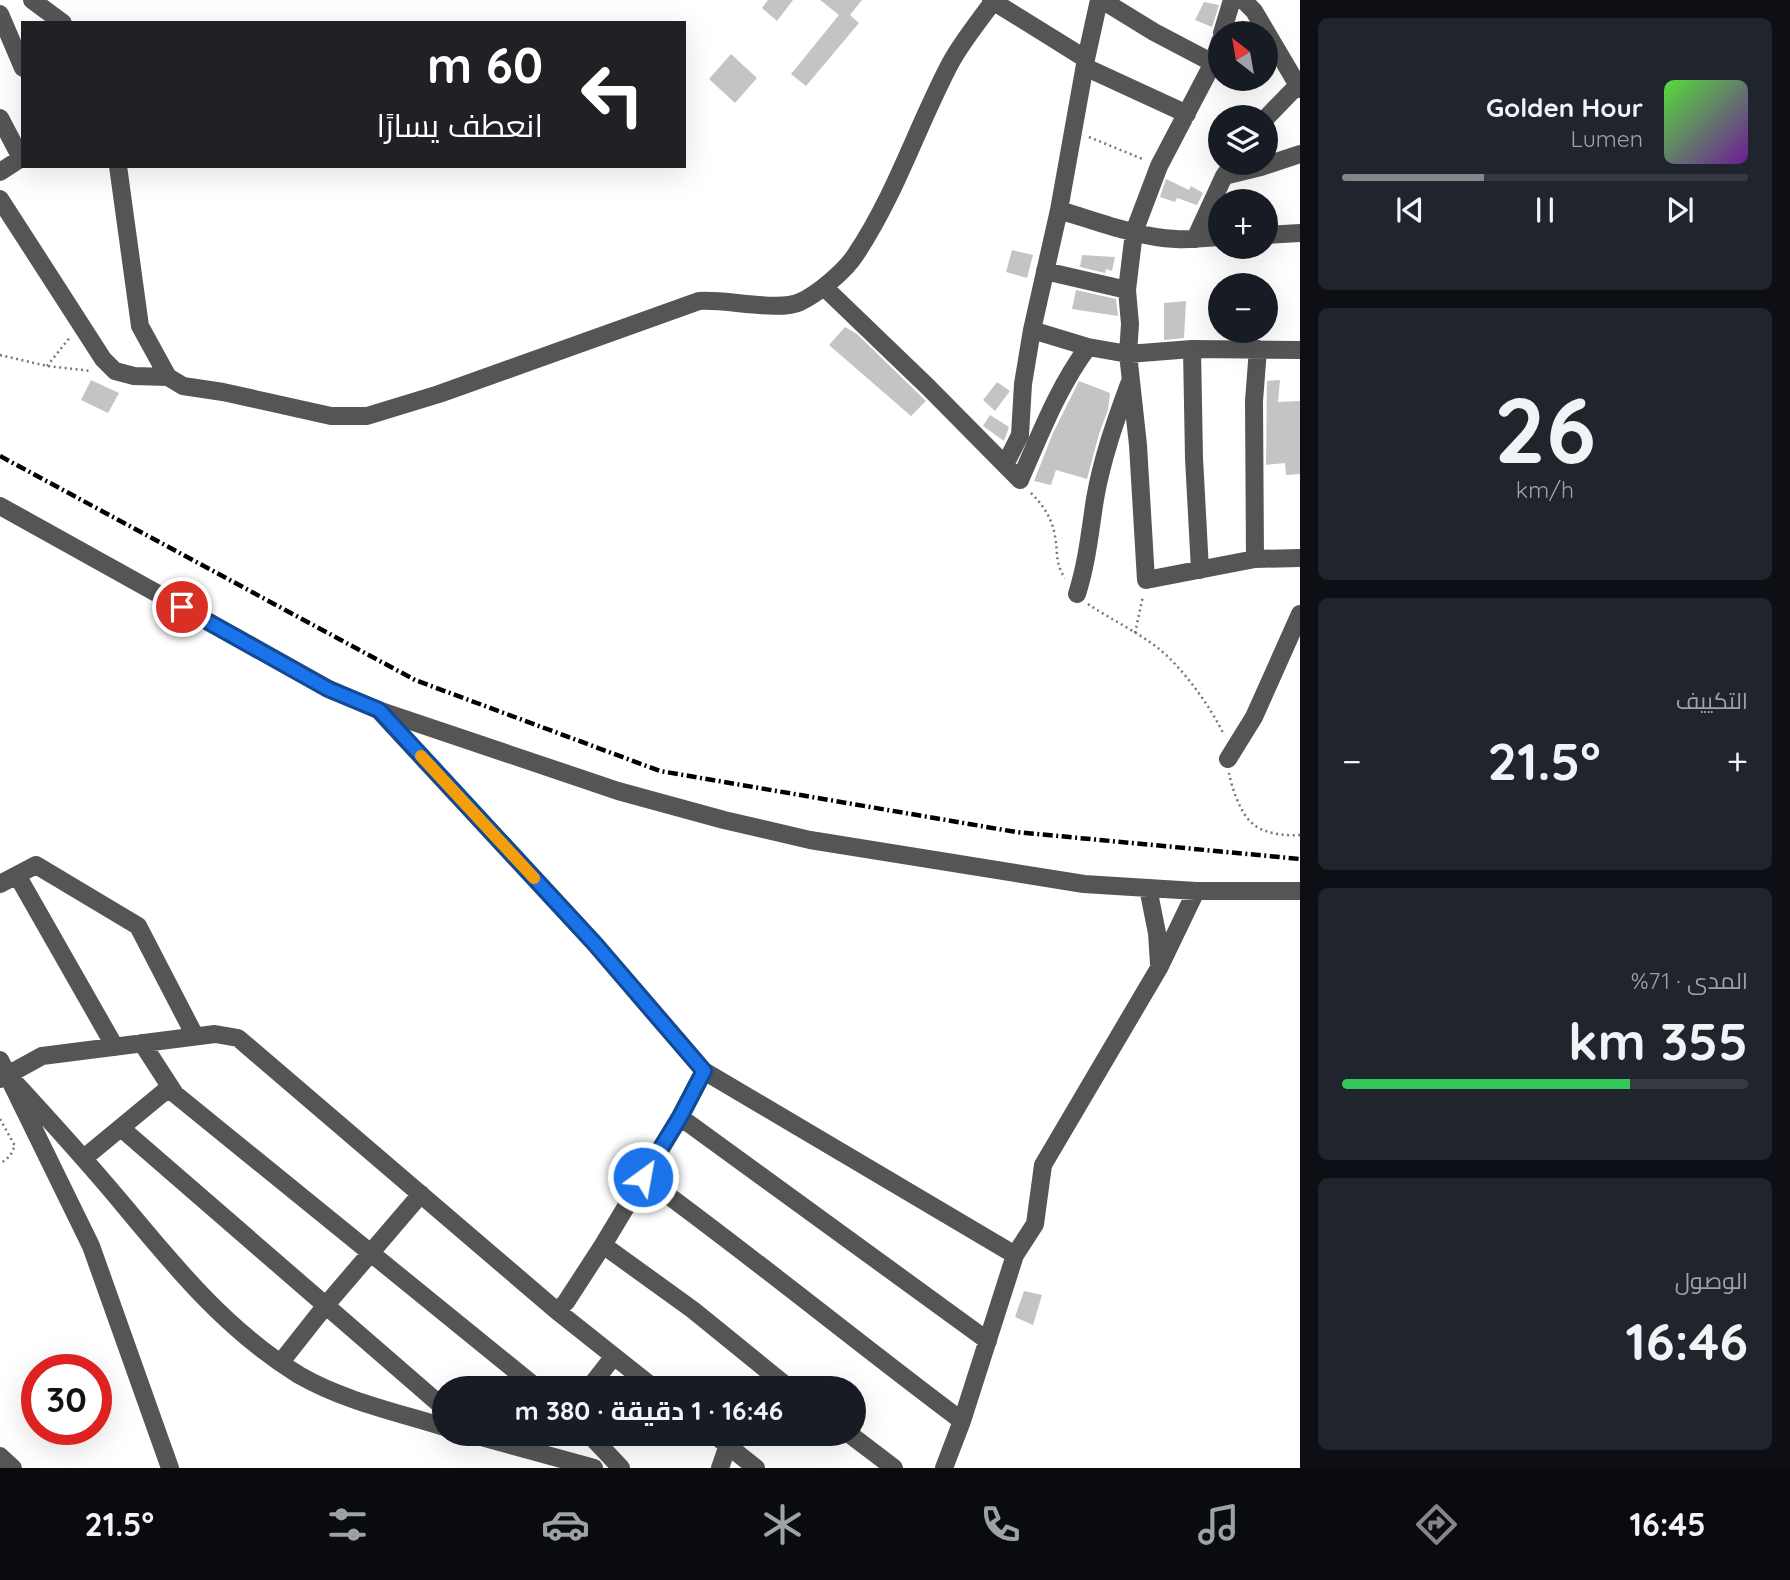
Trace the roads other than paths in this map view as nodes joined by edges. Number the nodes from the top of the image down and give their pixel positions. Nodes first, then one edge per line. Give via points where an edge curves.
1 (32, 0) edge
2 (992, 0) edge
3 (1101, 0) edge
4 (1232, 0) edge
5 (1243, 0) edge
6 (0, 13) edge
7 (59, 21) edge
8 (1226, 21) edge
9 (1208, 60) edge
10 (21, 63) edge
11 (1085, 63) junction
12 (1208, 73) edge
13 (1299, 87) edge
14 (1278, 107) edge
15 (1187, 114) junction
16 (0, 118) edge
17 (1300, 154) edge
18 (21, 155) edge
19 (21, 158) edge
20 (1278, 161) edge
21 (118, 168) edge
22 (0, 172) edge
23 (1226, 175) edge
24 (0, 200) edge
25 (1059, 210) junction
26 (1134, 232) junction
27 (1300, 233) edge
28 (1278, 234) edge
29 (1208, 238) edge
30 (1195, 239) junction
31 (1045, 271) junction
32 (824, 287) junction
33 (1127, 290) junction
34 (1032, 330) junction
35 (1088, 347) junction
36 (1192, 349) junction
37 (1258, 349) junction
38 (1300, 350) edge
39 (1128, 354) junction
40 (168, 377) junction
41 (1131, 380) junction
42 (1005, 465) junction
43 (0, 506) edge
44 (1300, 558) edge
45 (1255, 559) junction
46 (1200, 570) junction
47 (1077, 594) road end
48 (1300, 614) edge
49 (379, 710) junction
50 (1228, 759) road end
51 (17, 875) junction
52 (0, 884) edge
53 (1148, 888) junction
54 (1195, 891) junction
55 (1300, 891) edge
56 (1159, 968) junction
57 (195, 1036) junction
58 (142, 1043) junction
59 (115, 1046) junction
60 (2, 1071) edge
61 (704, 1071) junction
62 (170, 1087) junction
63 (680, 1117) junction
64 (121, 1128) junction
65 (84, 1158) junction
66 (643, 1177) junction
67 (421, 1194) junction
68 (603, 1245) junction
69 (371, 1253) junction
70 (1015, 1255) junction
71 (326, 1305) junction
72 (557, 1311) junction
73 (988, 1341) junction
74 (614, 1356) junction
75 (281, 1362) junction
76 (522, 1376) edge
77 (598, 1376) edge
78 (639, 1376) edge
79 (774, 1376) edge
80 (432, 1398) edge
81 (962, 1421) junction
82 (432, 1423) edge
83 (516, 1446) edge
84 (600, 1446) edge
85 (728, 1446) edge
86 (729, 1446) edge
87 (865, 1446) edge
88 (0, 1456) edge
89 (13, 1468) edge
90 (170, 1468) edge
91 (594, 1468) edge
92 (621, 1468) edge
93 (720, 1468) edge
94 (756, 1468) edge
95 (894, 1468) edge
96 (944, 1468) edge

1 - 7 street
2 - 11 street
2 - 32 street via 952,59 855,256
3 - 9 street
3 - 11 street
4 - 8 street
5 - 13 street
6 - 10 street
11 - 15 street
11 - 25 street
12 - 15 street
13 - 14 street
15 - 26 street
16 - 18 street
17 - 20 street
19 - 22 street
21 - 40 street via 140,326
23 - 30 street
24 - 40 street via 103,359 116,371 134,376
25 - 26 street
25 - 31 street
26 - 30 street
26 - 33 street
27 - 28 street
29 - 30 street
31 - 33 street
31 - 34 street
32 - 40 street via 798,303 772,306 699,301 367,416 331,416 183,386
32 - 42 street
33 - 39 street
34 - 35 street
34 - 42 street via 1020,435
35 - 39 street
35 - 42 street via 1059,393 1020,480
36 - 37 street
36 - 39 street
36 - 46 street
37 - 38 street
37 - 45 street
39 - 41 street
41 - 46 street via 1146,580
41 - 47 street via 1109,440
43 - 49 street via 328,689
44 - 45 street
45 - 46 street
48 - 50 street via 1254,717
49 - 53 street via 618,791 724,821 975,868
49 - 61 street via 595,944
51 - 52 street
51 - 57 street via 36,865 138,926
51 - 59 street
53 - 54 street
53 - 56 street
54 - 55 street
54 - 56 street
56 - 70 street via 1043,1165 1035,1224
57 - 58 street
57 - 67 street via 238,1038
58 - 59 street
58 - 62 street
59 - 60 street via 42,1056
60 - 65 street
60 - 90 street via 91,1246
61 - 63 street
61 - 70 street
62 - 64 street
62 - 69 street
63 - 66 street
63 - 73 street
64 - 65 street
64 - 71 street
65 - 75 street via 218,1313
66 - 68 street
66 - 81 street
67 - 69 street
67 - 72 street
68 - 72 street
68 - 79 street
69 - 71 street
69 - 76 street
70 - 73 street
71 - 75 street
71 - 80 street
72 - 74 street
73 - 81 street
74 - 77 street
74 - 78 street
75 - 82 street via 348,1398
81 - 96 street
83 - 91 street
84 - 92 street
85 - 93 street
86 - 94 street
87 - 95 street
88 - 89 street

